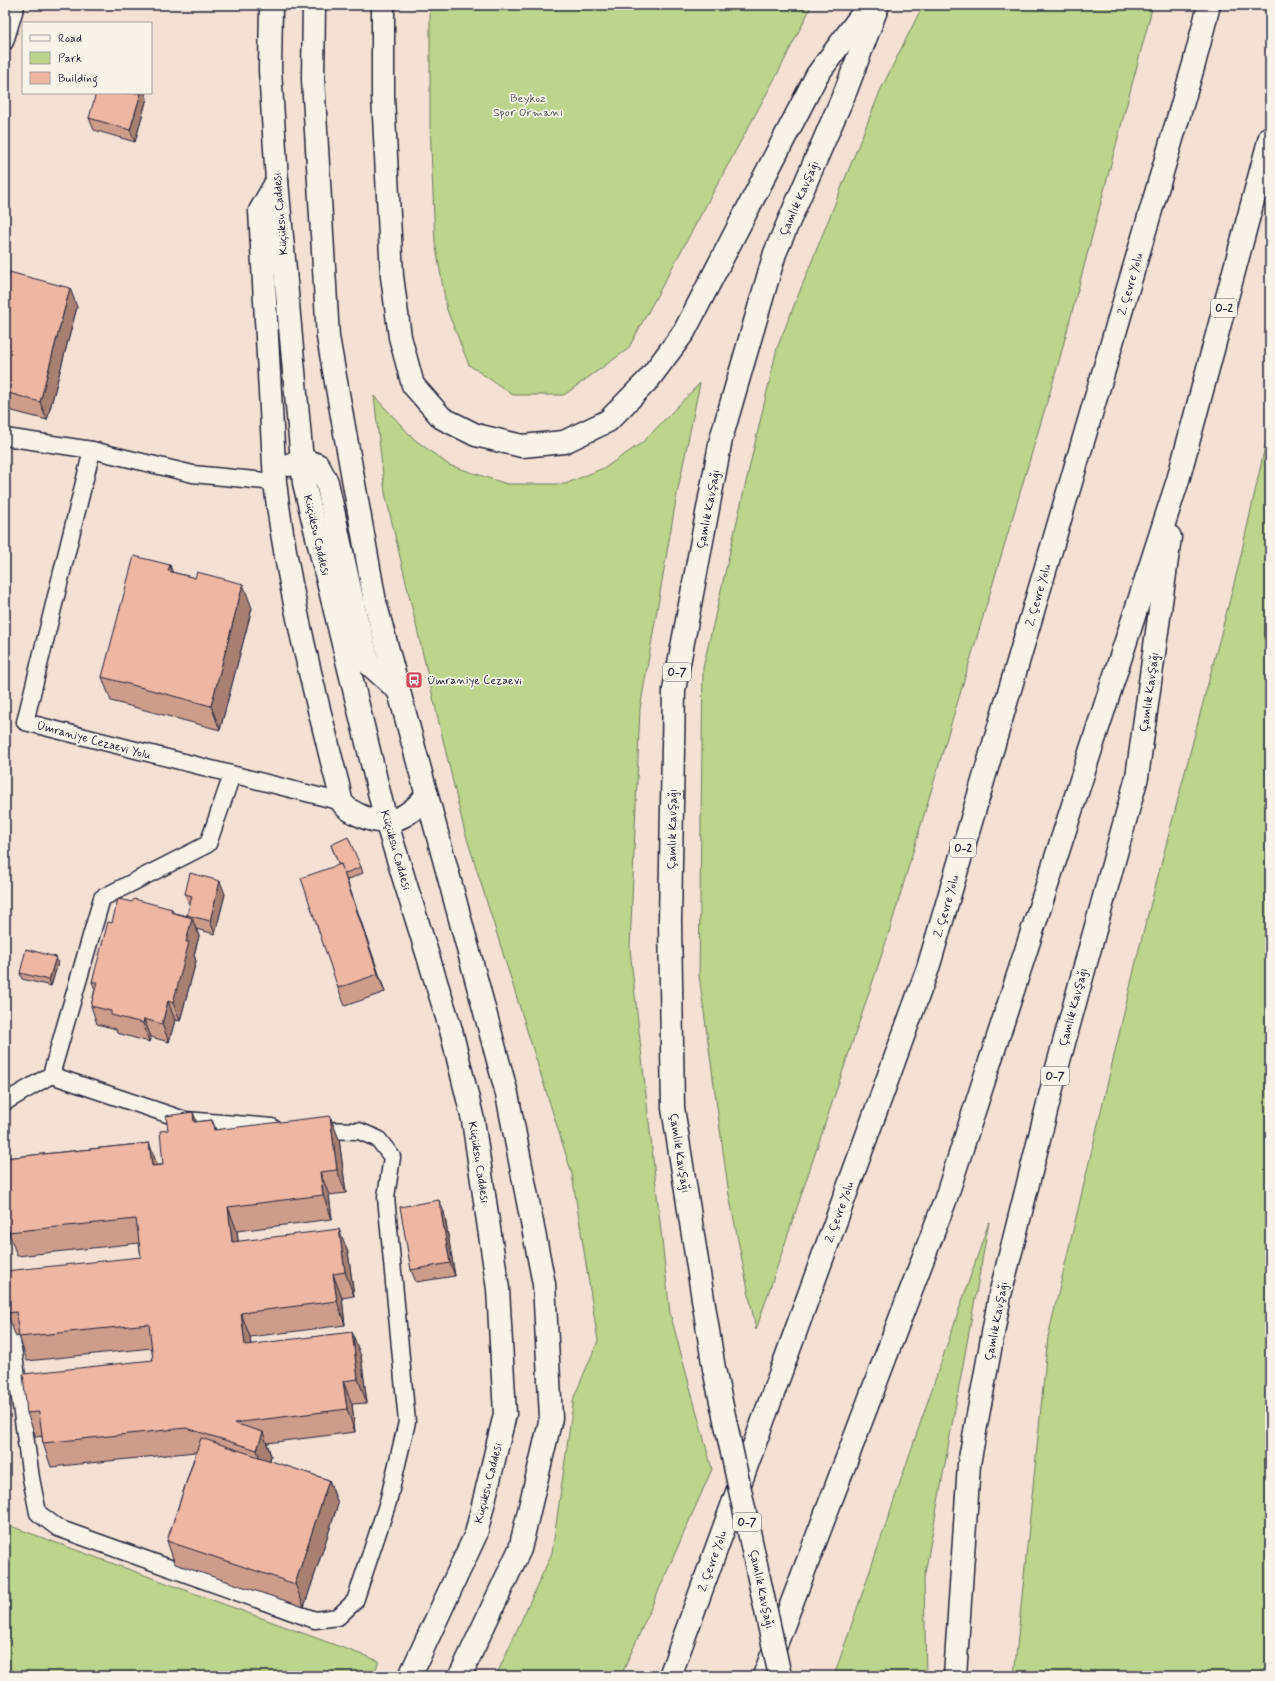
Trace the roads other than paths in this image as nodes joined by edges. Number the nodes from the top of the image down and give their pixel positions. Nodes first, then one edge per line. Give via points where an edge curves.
1 (16, 5) edge
2 (271, 5) edge
3 (314, 5) edge
4 (383, 5) edge
5 (868, 5) edge
6 (878, 5) edge
7 (1209, 5) edge
8 (5, 42) edge
9 (1270, 137) edge
10 (277, 181) junction
11 (5, 437) edge
12 (92, 450) junction
13 (302, 459) junction
14 (1178, 480) junction
15 (275, 482) junction
16 (399, 691) junction
17 (232, 775) junction
18 (427, 795) junction
19 (342, 802) junction
20 (386, 822) junction
21 (51, 1075) junction
22 (5, 1102) edge
23 (5, 1290) edge
24 (410, 1676) edge
25 (460, 1676) edge
26 (670, 1676) edge
27 (764, 1676) edge
28 (780, 1676) edge
29 (954, 1676) edge

1 - 8 lane
2 - 10 main road, Küçüksu Caddesi via 270,70
3 - 16 main road via 313,79 328,337 375,602
4 - 5 main road via 383,96 392,276 400,337 413,385 442,418 476,435 522,446 564,442 608,421 648,379 684,332 817,75
6 - 28 main road, Çamlık Kavşağı / O-7, bridge via 846,90 775,253 721,439 674,690 670,921 673,1108 714,1369
7 - 26 main road, 2. Çevre Yolu / O-2 via 1192,72 928,968
9 - 14 main road, O-2
10 - 13 main road, Küçüksu Caddesi
10 - 15 main road via 260,211
11 - 12 lane
12 - 15 lane via 193,474
12 - 17 lane, Ümraniye Cezaevi Yolu via 25,722
13 - 15 main road via 286,466
13 - 16 main road via 318,465 327,482 355,613 369,664
13 - 20 main road, Küçüksu Caddesi via 304,483
14 - 27 main road, O-2 via 945,1201
14 - 29 main road, Çamlık Kavşağı / O-7 via 1137,777 1056,1068 1000,1295 969,1464
15 - 19 main road via 280,526 298,620
16 - 18 main road
17 - 19 lane, Ümraniye Cezaevi Yolu
17 - 21 lane via 208,844 102,898
18 - 20 main road via 417,808
18 - 25 main road via 507,1094 544,1284 551,1418 520,1549
19 - 20 main road via 352,812 370,820
20 - 24 main road, Küçüksu Caddesi via 450,1030 473,1120 498,1289 505,1414 476,1534
21 - 22 lane
21 - 23 lane via 185,1120 295,1129 359,1131 378,1139 392,1157 386,1197 407,1422 388,1502 355,1600 338,1617 314,1620 58,1528 38,1513

